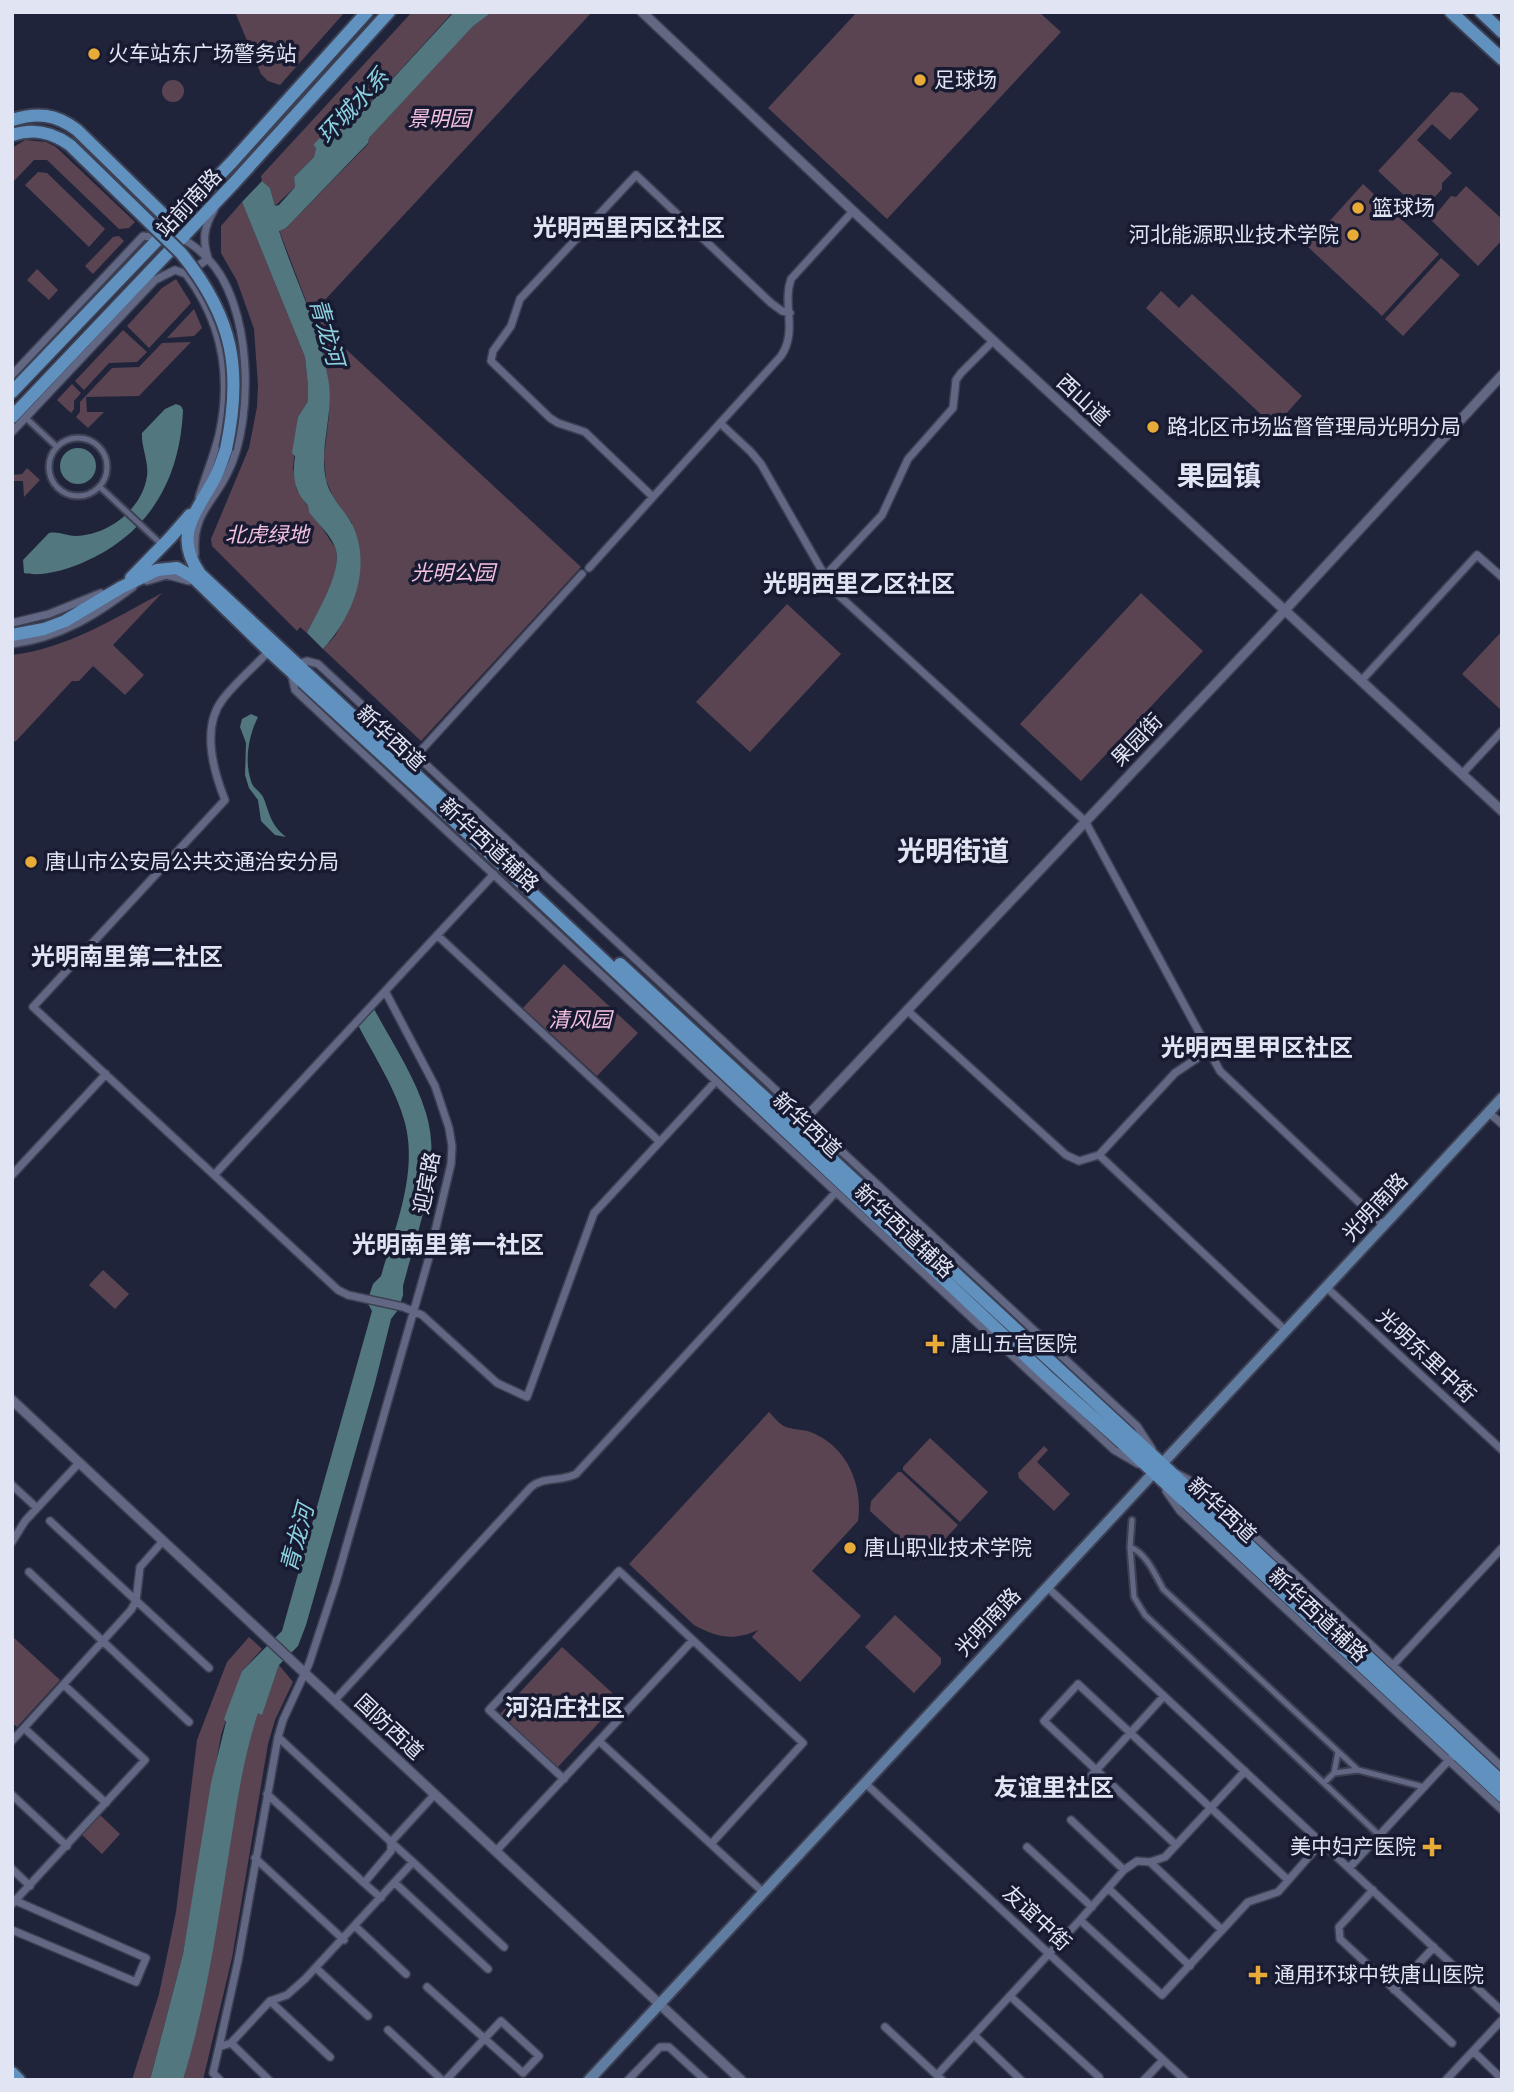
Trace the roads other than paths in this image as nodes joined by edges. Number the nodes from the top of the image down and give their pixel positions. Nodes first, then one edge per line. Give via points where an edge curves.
1 (367, 12) edge
2 (389, 12) edge
3 (642, 12) edge
4 (1451, 12) edge
5 (1481, 12) edge
6 (1502, 32) edge
7 (1502, 59) edge
8 (12, 120) edge
9 (12, 135) edge
10 (234, 183) junction
11 (853, 211) junction
12 (173, 224) junction
13 (159, 238) junction
14 (182, 238) junction
15 (208, 258) junction
16 (186, 275) junction
17 (790, 313) junction
18 (993, 341) junction
19 (12, 374) edge
20 (1502, 375) edge
21 (12, 392) edge
22 (12, 417) edge
23 (28, 421) dead end
24 (720, 423) junction
25 (12, 432) edge
26 (57, 447) junction
27 (100, 487) junction
28 (653, 497) junction
29 (197, 505) junction
30 (159, 542) dead end
31 (589, 568) dead end
32 (582, 574) dead end
33 (824, 577) junction
34 (1502, 578) edge
35 (120, 588) junction
36 (212, 591) junction
37 (1284, 611) junction
38 (12, 623) edge
39 (12, 635) edge
40 (12, 644) edge
41 (269, 651) junction
42 (294, 667) junction
43 (1361, 681) junction
44 (1502, 731) edge
45 (342, 734) junction
46 (364, 739) junction
47 (416, 756) junction
48 (1462, 774) junction
49 (1502, 811) edge
50 (1085, 821) junction
51 (494, 874) junction
52 (437, 935) junction
53 (385, 991) junction
54 (908, 1011) junction
55 (1208, 1051) junction
56 (106, 1074) junction
57 (716, 1082) junction
58 (1502, 1098) edge
59 (1488, 1112) junction
60 (807, 1118) junction
61 (1502, 1124) edge
62 (796, 1128) junction
63 (660, 1142) junction
64 (1100, 1155) junction
65 (215, 1174) junction
66 (12, 1175) edge
67 (835, 1192) junction
68 (1383, 1225) junction
69 (1326, 1287) junction
70 (413, 1311) junction
71 (1286, 1331) junction
72 (12, 1400) edge
73 (1502, 1449) edge
74 (79, 1463) junction
75 (1158, 1468) junction
76 (12, 1485) edge
77 (37, 1508) junction
78 (1132, 1520) dead end
79 (50, 1521) dead end
80 (163, 1541) junction
81 (12, 1542) edge
82 (1130, 1547) junction
83 (1502, 1548) edge
84 (29, 1572) dead end
85 (1047, 1587) junction
86 (136, 1601) junction
87 (693, 1640) junction
88 (104, 1642) junction
89 (1393, 1665) junction
90 (304, 1667) junction
91 (209, 1668) dead end
92 (64, 1685) junction
93 (1164, 1696) junction
94 (335, 1700) junction
95 (189, 1722) dead end
96 (24, 1728) junction
97 (1130, 1733) junction
98 (278, 1737) junction
99 (12, 1741) edge
100 (599, 1741) junction
101 (1338, 1752) junction
102 (1452, 1756) junction
103 (1502, 1767) edge
104 (1096, 1770) junction
105 (1358, 1770) junction
106 (1245, 1771) junction
107 (1334, 1773) junction
108 (564, 1779) junction
109 (1502, 1782) edge
110 (865, 1783) junction
111 (1324, 1783) junction
112 (1424, 1787) junction
113 (1078, 1790) dead end
114 (267, 1794) junction
115 (435, 1794) junction
116 (12, 1795) edge
117 (1502, 1796) edge
118 (106, 1804) junction
119 (1210, 1808) junction
120 (1502, 1810) edge
121 (1071, 1820) dead end
122 (1379, 1835) junction
123 (391, 1842) junction
124 (1321, 1843) junction
125 (711, 1844) junction
126 (1177, 1845) junction
127 (67, 1846) junction
128 (1027, 1847) dead end
129 (496, 1851) junction
130 (255, 1857) junction
131 (413, 1862) junction
132 (1150, 1862) junction
133 (1349, 1868) junction
134 (12, 1869) edge
135 (1124, 1870) junction
136 (1288, 1880) junction
137 (364, 1883) junction
138 (395, 1883) junction
139 (30, 1886) junction
140 (1108, 1889) junction
141 (1373, 1890) junction
142 (763, 1892) junction
143 (381, 1898) junction
144 (14, 1903) edge
145 (1092, 1907) junction
146 (1080, 1920) junction
147 (356, 1927) junction
148 (12, 1930) edge
149 (1222, 1930) junction
150 (344, 1940) junction
151 (504, 1947) dead end
152 (1434, 1947) junction
153 (1049, 1953) junction
154 (1190, 1966) junction
155 (317, 1969) junction
156 (488, 1969) dead end
157 (406, 1974) dead end
158 (427, 1987) dead end
159 (1394, 1990) junction
160 (1010, 1996) junction
161 (270, 2001) junction
162 (660, 2004) junction
163 (1502, 2011) edge
164 (368, 2016) dead end
165 (1502, 2020) edge
166 (885, 2027) dead end
167 (388, 2030) dead end
168 (974, 2035) junction
169 (485, 2038) junction
170 (232, 2043) junction
171 (1452, 2043) dead end
172 (219, 2047) junction
173 (1473, 2052) junction
174 (330, 2057) dead end
175 (1163, 2060) junction
176 (12, 2073) edge
177 (939, 2077) edge
178 (1098, 2077) dead end
179 (1502, 2079) edge
180 (19, 2080) edge
181 (220, 2080) edge
182 (269, 2080) edge
183 (444, 2080) edge
184 (589, 2080) edge
185 (628, 2080) edge
186 (705, 2080) edge
187 (741, 2080) edge
188 (1021, 2080) edge
189 (1144, 2080) edge
190 (1185, 2080) edge
191 (1446, 2080) edge

1 - 12 main road, 站前南路
2 - 10 main road, 站前南路
3 - 11 street, 西山道
4 - 7 main road
5 - 6 main road
8 - 12 main road via 39,114 66,121
9 - 29 main road, 新华西道, bridge via 44,132 70,145 181,253 220,316 232,352 235,398 226,450
10 - 14 main road, 站前南路
10 - 15 street via 204,229
11 - 17 street via 791,279 787,289
11 - 18 street, 西山道
12 - 13 main road, 站前南路
13 - 14 street
13 - 19 street via 143,236
13 - 21 main road, 站前南路
14 - 15 street
14 - 22 main road, 站前南路
15 - 16 street
15 - 36 street via 236,310 245,374 239,441 228,472 198,520 194,538 195,554
16 - 25 street via 175,270 155,280
16 - 29 street via 214,322 226,381 219,437
17 - 24 street via 788,346
17 - 28 street via 771,303 636,175 520,299 491,361 550,418 585,432
18 - 33 street via 956,380 953,408 903,466 882,515
18 - 37 street, 西山道
20 - 37 street, 果园街
23 - 26 street
24 - 28 street
24 - 33 street via 761,464
26 - 27 street via 72,438 98,446 107,461
26 - 27 street via 51,456 50,476 62,492 72,496
27 - 30 street
28 - 31 street
29 - 35 main road
29 - 36 main road, 新华西道 via 187,543 190,559
32 - 47 street
33 - 50 street
34 - 43 street via 1477,555
35 - 36 main road, 新华西道 via 168,567
35 - 38 street
35 - 39 main road, 新华西道 via 65,621
36 - 40 street via 167,575 136,584 60,633
36 - 41 main road, 新华西道
36 - 42 main road, 新华西道
37 - 43 street, 西山道
37 - 50 street, 果园街
41 - 42 main road, 新华西道
41 - 56 street via 223,699 213,720 213,760 225,800 33,1007
42 - 45 street, 新华西道辅路 via 295,690
42 - 46 main road, 新华西道
42 - 47 street, 新华西道辅路 via 307,661 318,664
42 - 62 main road, 新华西道
43 - 48 street, 西山道
44 - 48 street
45 - 46 street
45 - 51 street, 新华西道辅路
46 - 75 main road, 新华西道 via 1047,1376
47 - 60 street, 新华西道辅路
48 - 49 street, 西山道
50 - 54 street, 果园街
50 - 55 street
51 - 52 street
51 - 57 street, 新华西道辅路
52 - 53 street
52 - 63 street
53 - 65 street
53 - 70 street, 迎宾路 via 435,1086 452,1146
54 - 60 street, 果园街
54 - 64 street via 1071,1159
55 - 64 street via 1175,1073
55 - 68 street via 1220,1072
56 - 65 street
56 - 66 street
57 - 63 street
57 - 67 street, 新华西道辅路
58 - 59 main road, 光明南路
59 - 61 street
59 - 68 main road, 光明南路
60 - 62 street, 果园街
60 - 75 street, 新华西道辅路 via 1137,1426
62 - 75 main road, 新华西道
63 - 70 street via 594,1213 527,1397 497,1384
64 - 71 street
65 - 70 street via 338,1290
67 - 75 street, 新华西道辅路 via 1114,1450
67 - 94 street via 576,1474 538,1481 531,1487
68 - 69 main road, 光明南路
69 - 71 main road, 光明南路
69 - 73 street, 光明东里中街
70 - 90 street, 迎宾路 via 336,1582
71 - 75 main road, 光明南路
72 - 74 street, 国防西道
74 - 77 street
74 - 80 street, 国防西道
75 - 85 main road, 光明南路
75 - 89 street, 新华西道辅路 via 1202,1487
75 - 102 main road, 新华西道
75 - 109 main road, 新华西道
76 - 77 street
77 - 81 street
78 - 82 street
79 - 86 street
80 - 86 street via 140,1567
80 - 90 street, 国防西道
82 - 101 street via 1145,1559 1163,1589
82 - 111 street via 1134,1597 1145,1615
83 - 89 street
84 - 88 street
85 - 93 street
85 - 110 main road, 光明南路
86 - 88 street
86 - 91 street
87 - 100 street
87 - 108 street via 619,1571 512,1685 489,1710
87 - 125 street via 803,1743
88 - 92 street
88 - 95 street
89 - 103 street, 新华西道辅路
90 - 94 street, 国防西道
90 - 98 street, 迎宾路
92 - 96 street
92 - 118 street via 145,1760
93 - 97 street
93 - 106 street
94 - 115 street, 国防西道
96 - 99 street
96 - 118 street
97 - 104 street
97 - 104 street via 1078,1684 1044,1721
97 - 119 street
98 - 114 street, 迎宾路
98 - 123 street
100 - 108 street
100 - 125 street
101 - 105 street
101 - 107 street
102 - 112 street
102 - 117 main road, 新华西道
102 - 120 street
104 - 113 street
104 - 126 street
105 - 107 street
105 - 112 street
106 - 119 street
106 - 124 street
107 - 111 street
108 - 129 street
110 - 142 main road, 光明南路
110 - 153 street, 友谊中街
111 - 122 street
112 - 122 street
114 - 130 street, 迎宾路
114 - 137 street
115 - 123 street
115 - 129 street, 国防西道
116 - 127 street
118 - 127 street
119 - 126 street
119 - 136 street
121 - 135 street
122 - 133 street
123 - 131 street
123 - 137 street via 391,1851
124 - 133 street
124 - 136 street
125 - 142 street
126 - 132 street via 1165,1857
127 - 139 street
128 - 145 street
129 - 162 street, 国防西道
130 - 150 street
130 - 172 street, 迎宾路
131 - 138 street
131 - 151 street
132 - 135 street via 1137,1861
132 - 149 street
133 - 141 street
134 - 139 street
135 - 140 street
136 - 149 street via 1272,1896 1248,1902
137 - 143 street
138 - 143 street
138 - 156 street
139 - 144 street
140 - 145 street
140 - 154 street
141 - 152 street
141 - 159 street via 1339,1927 1340,1940
142 - 162 main road, 光明南路
143 - 147 street
144 - 148 street via 146,1958 136,1982
145 - 146 street
146 - 153 street
146 - 154 street via 1162,1995
147 - 150 street
147 - 157 street
149 - 154 street
150 - 155 street
152 - 159 street
152 - 163 street
153 - 160 street
153 - 175 street, 友谊中街
155 - 161 street via 286,1995
155 - 164 street
158 - 169 street
159 - 171 street
160 - 168 street
160 - 178 street
161 - 170 street
161 - 174 street
162 - 184 main road, 光明南路
162 - 187 street, 国防西道
165 - 173 street
166 - 177 street
167 - 183 street
168 - 177 street
168 - 188 street
169 - 169 street via 523,2073 539,2056 501,2021
169 - 183 street
170 - 172 street
170 - 182 street
172 - 181 street, 迎宾路 via 213,2073
173 - 179 street
173 - 191 street
175 - 189 street
175 - 190 street, 友谊中街
176 - 180 main road
185 - 186 street via 660,2047 668,2046

